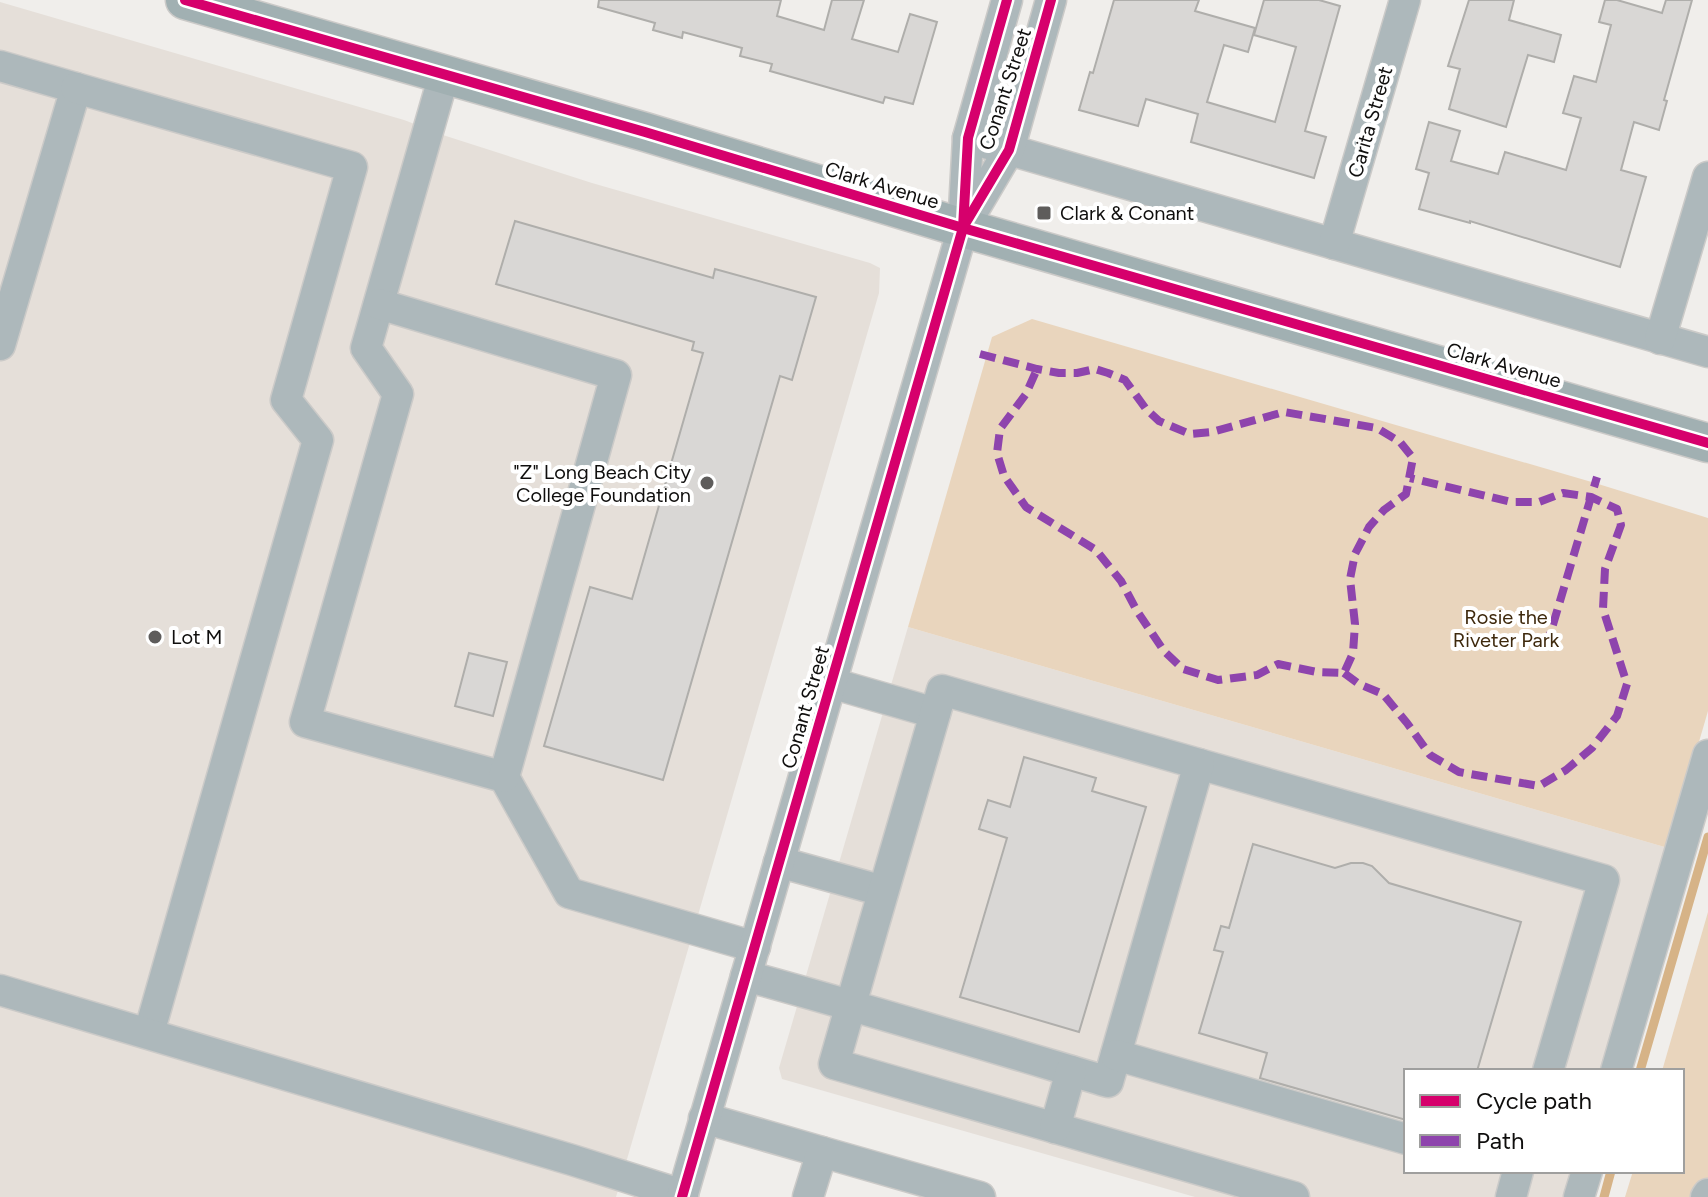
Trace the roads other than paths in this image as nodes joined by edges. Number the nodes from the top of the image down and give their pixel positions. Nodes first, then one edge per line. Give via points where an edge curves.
1 (185, 0) edge
2 (1007, 0) edge
3 (1051, 0) edge
4 (1405, 0) edge
5 (0, 66) edge
6 (444, 75) junction
7 (76, 88) junction
8 (968, 138) junction
9 (1009, 150) junction
10 (1708, 177) edge
11 (963, 228) junction
12 (1334, 244) junction
13 (379, 304) junction
14 (1660, 339) junction
15 (0, 345) edge
16 (1708, 352) edge
17 (1708, 443) edge
18 (831, 683) junction
19 (939, 702) junction
20 (1708, 755) edge
21 (1199, 764) junction
22 (504, 777) junction
23 (779, 862) junction
24 (883, 891) junction
25 (755, 947) junction
26 (746, 976) junction
27 (0, 990) edge
28 (850, 1006) junction
29 (149, 1033) junction
30 (1116, 1055) junction
31 (1549, 1069) edge
32 (1617, 1069) edge
33 (1071, 1071) junction
34 (704, 1118) junction
35 (1055, 1128) junction
36 (1404, 1138) edge
37 (822, 1152) junction
38 (1517, 1173) edge
39 (1586, 1173) edge
40 (682, 1196) edge
41 (808, 1197) edge
42 (980, 1197) edge
43 (1294, 1197) edge
44 (1511, 1197) edge
45 (1579, 1197) edge

1 - 6 main road, Clark Avenue
2 - 8 street, Conant Street
3 - 9 street, Conant Street
4 - 12 street, Carita Street
5 - 7 street
6 - 11 main road, Clark Avenue
6 - 13 street
7 - 15 street
7 - 29 street via 352,167 286,400 318,440
8 - 9 street
8 - 11 street, Conant Street
9 - 11 street, Conant Street
9 - 12 street
10 - 14 street
11 - 17 main road, Clark Avenue
11 - 18 street, Conant Street
12 - 14 street
13 - 22 street via 366,348 398,394 305,722
13 - 22 street via 616,375
14 - 16 street
18 - 19 street
18 - 23 street, Conant Street
19 - 21 street
19 - 24 street
20 - 32 street
21 - 30 street
21 - 31 street via 1604,880
22 - 25 street via 569,893
23 - 24 street
23 - 25 street, Conant Street
24 - 28 street
25 - 26 street, Conant Street
26 - 28 street
26 - 34 street, Conant Street
27 - 29 street
28 - 33 street
28 - 35 street via 834,1064
29 - 40 street
30 - 33 street via 1108,1082
30 - 36 street
33 - 35 street
34 - 37 street
34 - 40 street, Conant Street
35 - 43 street
37 - 41 street
37 - 42 street
38 - 44 street
39 - 45 street

